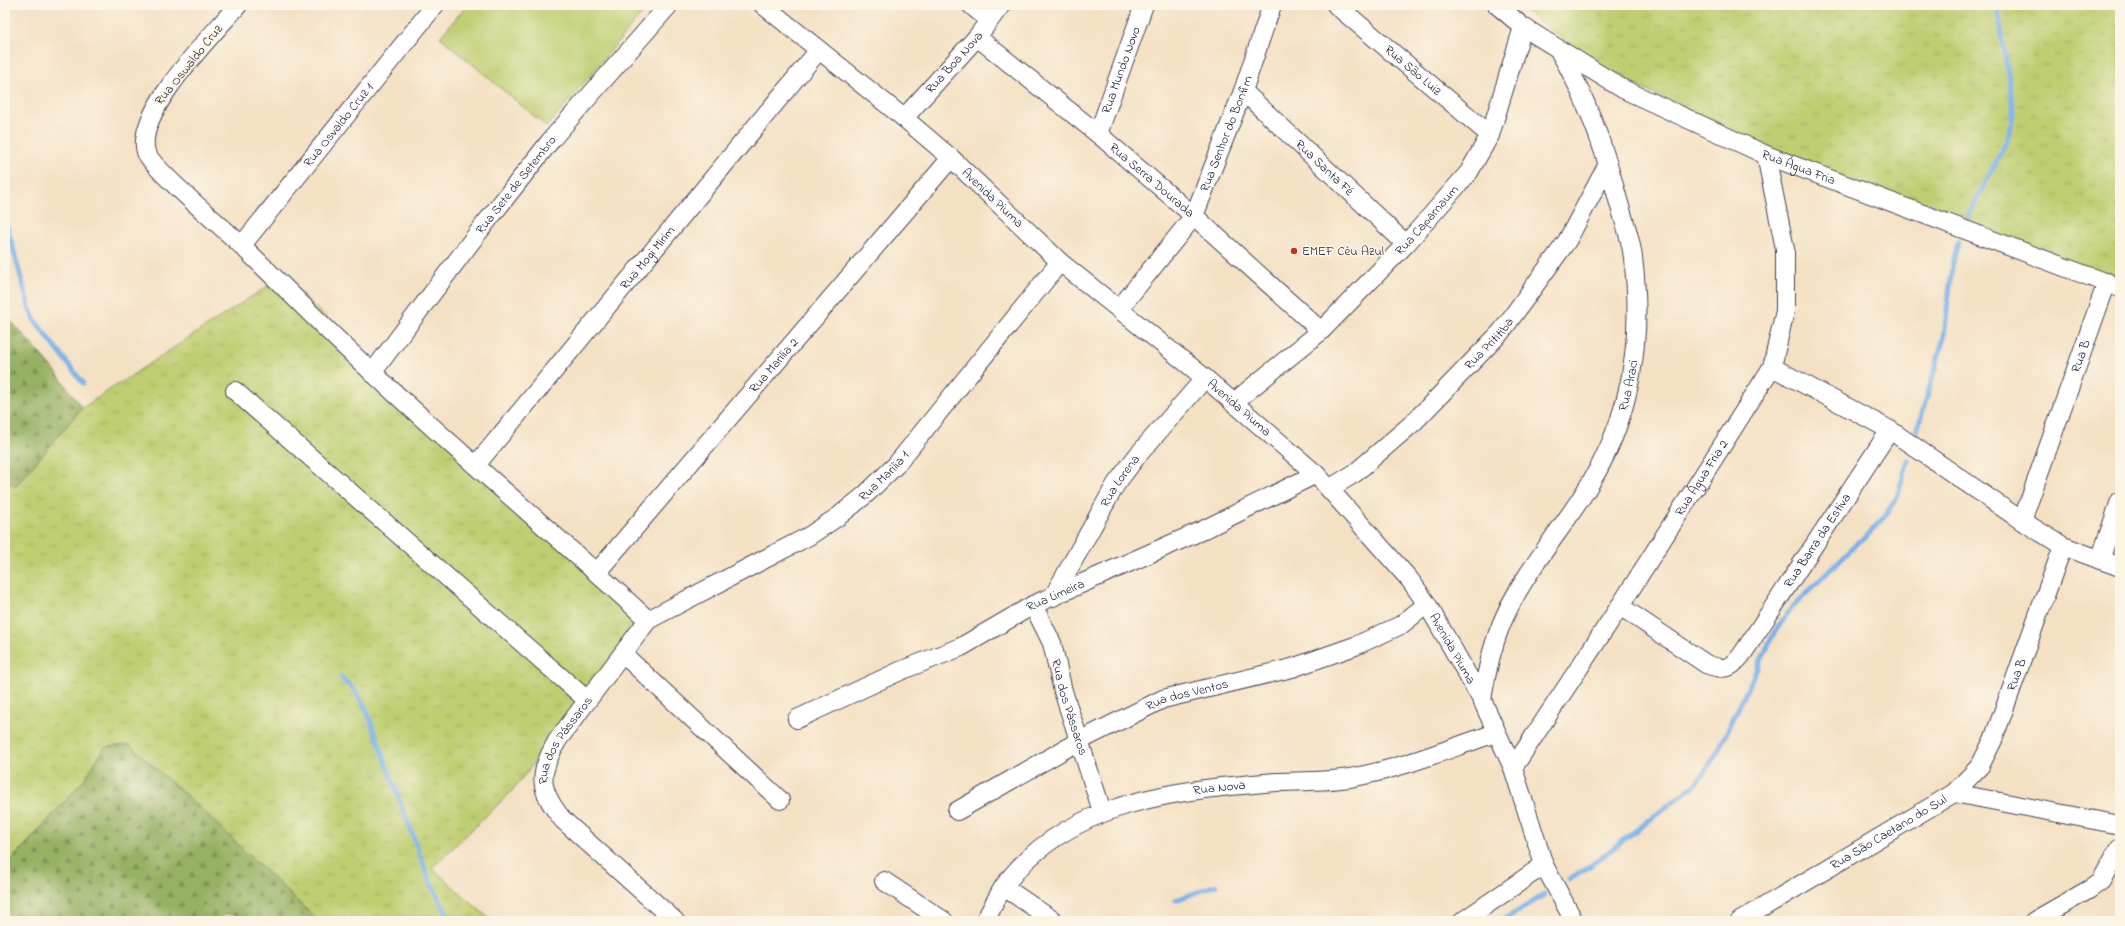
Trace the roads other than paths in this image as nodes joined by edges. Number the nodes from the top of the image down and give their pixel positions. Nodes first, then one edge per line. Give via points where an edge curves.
1 (238, 5) edge
2 (436, 5) edge
3 (669, 5) edge
4 (763, 5) edge
5 (971, 5) edge
6 (1001, 5) edge
7 (1144, 5) edge
8 (1272, 5) edge
9 (1336, 5) edge
10 (1497, 5) edge
11 (989, 20) junction
12 (1523, 27) junction
13 (977, 37) junction
14 (1558, 49) junction
15 (819, 50) junction
16 (1242, 91) junction
17 (904, 118) junction
18 (1098, 134) junction
19 (1490, 135) junction
20 (1766, 155) junction
21 (951, 158) junction
22 (1608, 164) junction
23 (1194, 216) junction
24 (1406, 244) junction
25 (242, 245) junction
26 (1060, 262) junction
27 (2113, 285) edge
28 (1119, 309) junction
29 (1321, 331) junction
30 (1772, 367) junction
31 (372, 373) junction
32 (1205, 378) junction
33 (234, 391) dead end
34 (1234, 403) junction
35 (1890, 430) junction
36 (476, 465) junction
37 (1316, 474) junction
38 (1329, 489) junction
39 (2120, 501) edge
40 (2022, 521) junction
41 (2063, 546) junction
42 (2100, 560) junction
43 (2120, 567) edge
44 (597, 572) junction
45 (1052, 597) junction
46 (1427, 604) junction
47 (1033, 605) junction
48 (1620, 606) junction
49 (648, 620) junction
50 (623, 654) junction
51 (587, 700) junction
52 (1482, 700) junction
53 (797, 719) dead end
54 (1496, 733) junction
55 (1079, 741) junction
56 (1513, 768) junction
57 (1954, 794) junction
58 (780, 800) dead end
59 (957, 811) dead end
60 (1102, 811) junction
61 (2120, 824) edge
62 (2120, 847) edge
63 (1544, 865) junction
64 (884, 881) dead end
65 (1004, 887) junction
66 (675, 921) edge
67 (944, 921) edge
68 (985, 921) edge
69 (1054, 921) edge
70 (1463, 921) edge
71 (1574, 921) edge
72 (1740, 921) edge
73 (2034, 921) edge

1 - 25 street, Rua Oswaldo Cruz via 168,87 146,128 146,152 162,172
2 - 25 street, Rua Osvaldo Cruz 1
3 - 31 street, Rua Sete de Setembro via 551,140
4 - 15 street, Avenida Piuma
5 - 11 street
6 - 11 street, Rua Boa Nova
7 - 18 street, Rua Mundo Novo
8 - 16 street, Rua Senhor do Bonfim
9 - 19 street, Rua São Luiz
10 - 12 street, Rua Água Fria
11 - 13 street, Rua Boa Nova
12 - 14 street, Rua Água Fria
12 - 19 street, Rua Caparnaum
13 - 17 street, Rua Boa Nova
13 - 18 street, Rua Serra Dourada
14 - 20 street, Rua Água Fria via 1623,89
14 - 22 street, Rua Araci via 1576,78 1590,110
15 - 17 street, Avenida Piuma
15 - 36 street, Rua Mogi Mirim
16 - 23 street, Rua Senhor do Bonfim
16 - 24 street, Rua Santa Fé
17 - 21 street, Avenida Piuma
18 - 23 street, Rua Serra Dourada
19 - 24 street, Rua Caparnaum via 1469,172
20 - 27 street, Rua Água Fria
20 - 30 street, Rua Água Fria 2 via 1785,250 1785,311
21 - 26 street, Avenida Piuma
21 - 44 street, Rua Marilia 2
22 - 38 street, Rua Prititiba via 1567,241 1501,332 1414,422 1354,473
22 - 52 street, Rua Araci via 1633,256 1637,315 1634,360 1623,412 1610,449 1591,483 1524,582 1502,624 1488,662
23 - 28 street, Rua Senhor do Bonfim
23 - 29 street, Rua Serra Dourada
24 - 29 street, Rua Caparnaum
25 - 31 street
26 - 28 street, Avenida Piuma
26 - 49 street, Rua Marilia 1 via 896,465 865,495 808,536
27 - 40 street, Rua B
28 - 32 street, Avenida Piuma
29 - 34 street, Rua Caparnaum
30 - 35 street
30 - 48 street, Rua Água Fria 2
31 - 36 street
32 - 34 street, Avenida Piuma
32 - 45 street, Rua Lorena via 1116,484
33 - 51 street
34 - 37 street, Avenida Piuma
35 - 40 street
35 - 48 street, Rua Barra da Estiva via 1737,662 1731,666 1717,668 1706,664
36 - 44 street
37 - 38 street, Avenida Piuma
37 - 45 street, Rua Limeira via 1203,530
38 - 46 street, Avenida Piuma via 1410,580
39 - 42 street
40 - 41 street
41 - 42 street
41 - 57 street, Rua B via 1993,740 1980,766
42 - 43 street
44 - 49 street
45 - 47 street, Rua Limeira
46 - 52 street, Avenida Piuma
46 - 55 street, Rua dos Ventos via 1401,625 1355,646 1292,668 1163,699
47 - 53 street, Rua Limeira via 961,647 900,671
47 - 55 street, Rua dos Pássaros via 1052,643 1063,691
48 - 56 street, Rua Água Fria 2
49 - 50 street, Rua dos Pássaros
50 - 51 street, Rua dos Pássaros
50 - 58 street
51 - 66 street, Rua dos Pássaros via 557,741 546,761 542,778 544,792 563,820
52 - 54 street, Avenida Piuma
54 - 56 street, Avenida Piuma
54 - 60 street, Rua Nova via 1353,778 1214,787
55 - 59 street, Rua dos Ventos
55 - 60 street, Rua dos Pássaros
56 - 63 street, Avenida Piuma
57 - 61 street, Rua São Caetano do Sul
57 - 72 street, Rua São Caetano do Sul
60 - 65 street, Rua Nova via 1050,840 1025,862
62 - 73 street via 2101,881
63 - 70 street
63 - 71 street, Avenida Piuma
64 - 67 street
65 - 68 street, Rua Nova
65 - 69 street

